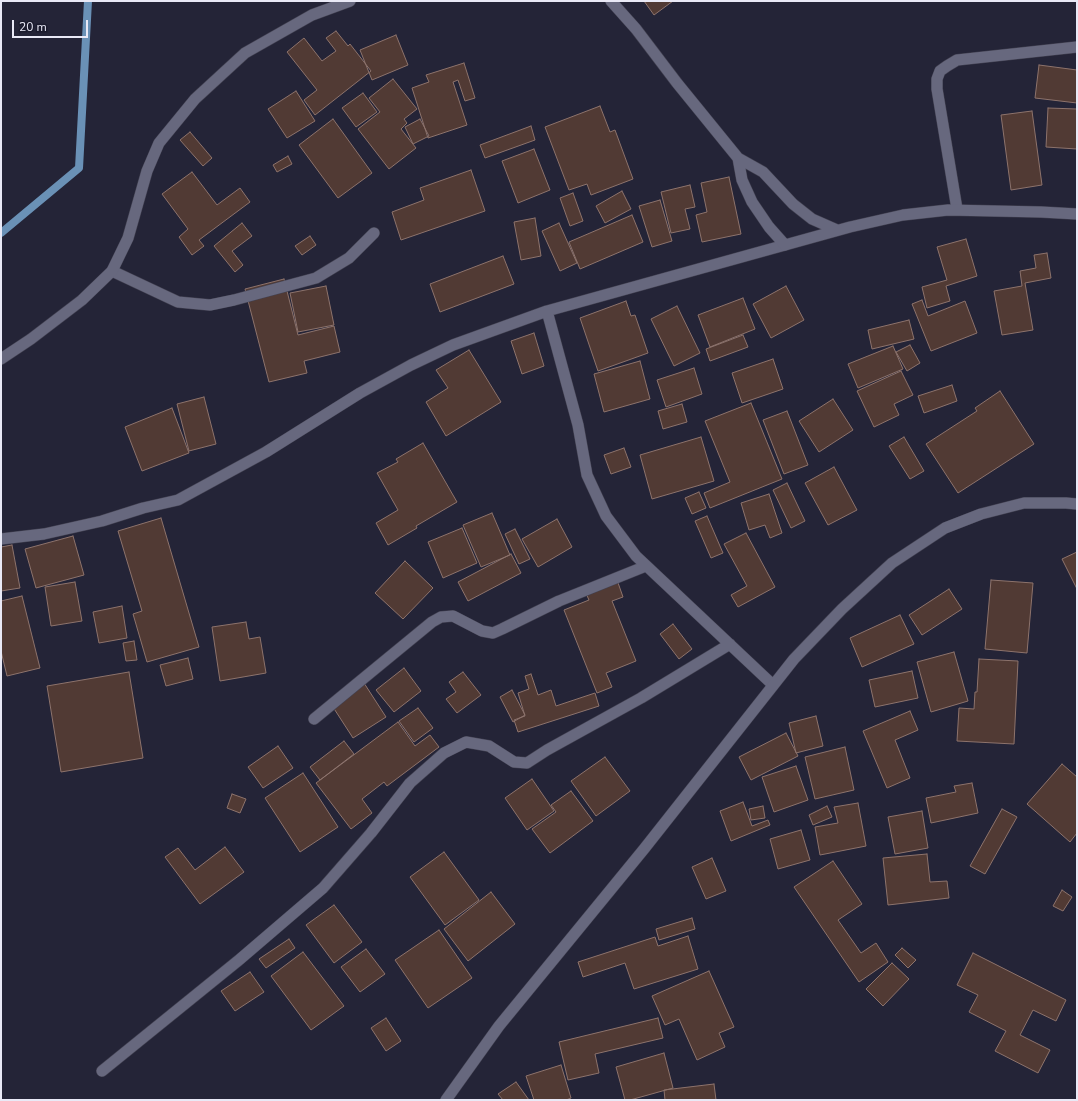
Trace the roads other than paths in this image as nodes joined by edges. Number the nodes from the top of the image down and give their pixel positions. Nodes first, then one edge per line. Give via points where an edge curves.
1 (350, 1) edge
2 (611, 1) edge
3 (1077, 47) edge
4 (738, 158) junction
5 (957, 209) junction
6 (1077, 214) edge
7 (837, 230) junction
8 (374, 233) dead end
9 (786, 245) junction
10 (112, 271) junction
11 (547, 311) junction
12 (1, 359) edge
13 (1077, 504) edge
14 (1, 539) edge
15 (646, 566) junction
16 (730, 644) junction
17 (773, 685) junction
18 (314, 719) dead end
19 (102, 1071) dead end
20 (446, 1100) edge

1 - 10 street via 312,15 245,53 195,99 159,143 147,171 128,238
2 - 4 street
3 - 5 street via 957,60 940,71 937,89
4 - 7 street via 763,172 793,204 812,219
4 - 9 street via 742,180 752,202 769,227
5 - 6 street
5 - 7 street via 903,216
7 - 9 street
8 - 10 street via 349,258 316,278 210,305 178,302
9 - 11 street
10 - 12 street via 82,300
11 - 14 street via 453,345 411,365 360,393 266,452 178,500 44,534
11 - 15 street via 578,425 587,475 606,516
13 - 17 street via 1024,503 981,514 945,528 892,563 842,609
15 - 16 street
15 - 18 street via 560,601 492,633 482,631 453,616 441,616
16 - 17 street
16 - 19 street via 527,763 514,762 489,746 466,742 444,753 410,782 371,833 323,888
17 - 20 street via 644,849 498,1026

